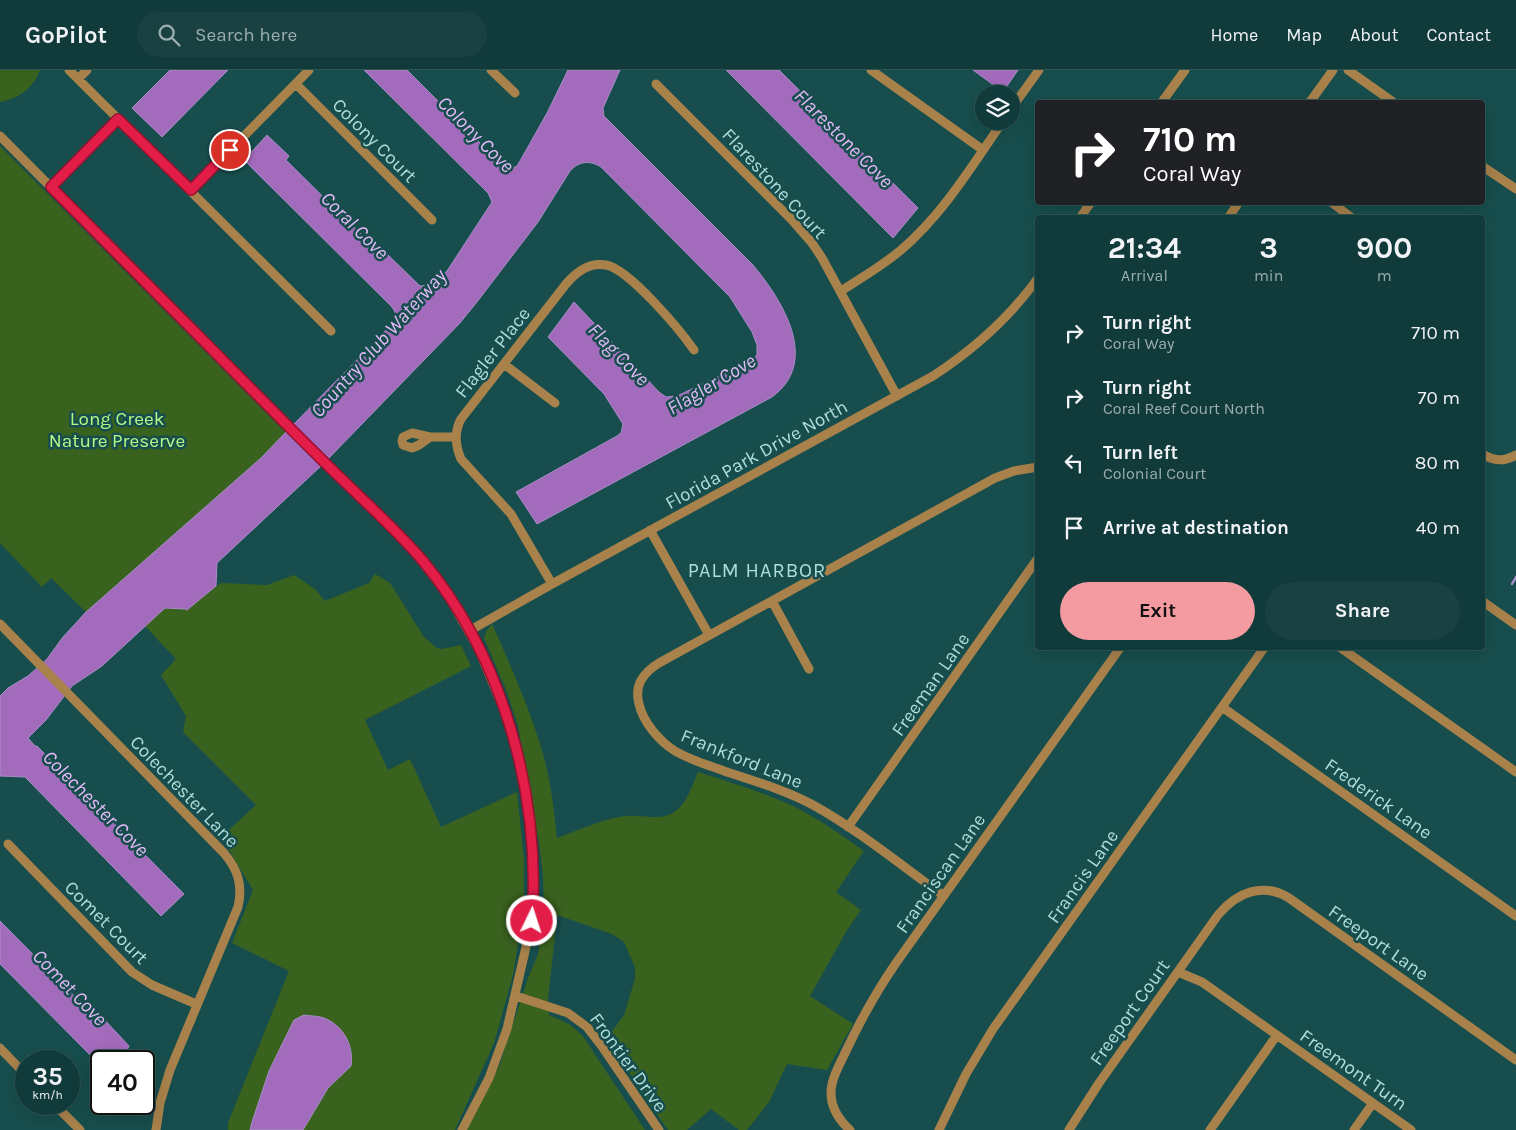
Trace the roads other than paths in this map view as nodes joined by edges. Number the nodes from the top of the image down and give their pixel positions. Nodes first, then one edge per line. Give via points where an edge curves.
1 (69, 70) edge
2 (87, 70) edge
3 (309, 70) edge
4 (491, 70) edge
5 (871, 70) edge
6 (1039, 70) edge
7 (1185, 70) edge
8 (1333, 70) edge
9 (1348, 70) edge
10 (78, 79) junction
11 (296, 84) junction
12 (656, 84) dead end
13 (515, 93) dead end
14 (1020, 97) edge
15 (1163, 100) edge
16 (1311, 100) edge
17 (1391, 100) edge
18 (118, 119) junction
19 (997, 130) edge
20 (0, 136) edge
21 (983, 150) junction
22 (1485, 168) edge
23 (51, 187) junction
24 (191, 190) junction
25 (1516, 190) edge
26 (1335, 205) edge
27 (1348, 215) edge
28 (432, 220) dead end
29 (1035, 283) edge
30 (841, 291) junction
31 (330, 331) dead end
32 (694, 350) dead end
33 (504, 364) junction
34 (897, 396) junction
35 (555, 403) dead end
36 (430, 437) dead end
37 (456, 437) junction
38 (1485, 455) edge
39 (1516, 455) edge
40 (1035, 468) edge
41 (650, 530) junction
42 (1035, 562) edge
43 (552, 584) junction
44 (772, 601) junction
45 (1485, 603) edge
46 (0, 624) edge
47 (1516, 625) edge
48 (469, 631) junction
49 (709, 635) junction
50 (1119, 650) edge
51 (1263, 650) edge
52 (1344, 650) edge
53 (809, 669) dead end
54 (1222, 707) junction
55 (1516, 772) edge
56 (848, 827) junction
57 (8, 844) dead end
58 (944, 896) junction
59 (1218, 915) joint
60 (1516, 916) edge
61 (1178, 972) junction
62 (516, 996) junction
63 (196, 1004) junction
64 (1278, 1035) junction
65 (0, 1048) edge
66 (1516, 1060) edge
67 (15, 1064) edge
68 (1374, 1103) junction
69 (65, 1115) edge
70 (80, 1130) edge
71 (156, 1130) edge
72 (462, 1130) edge
73 (659, 1130) edge
74 (850, 1130) edge
75 (938, 1130) edge
76 (1069, 1130) edge
77 (1210, 1130) edge
78 (1354, 1130) edge
79 (1412, 1130) edge

1 - 10 street
2 - 10 street
3 - 11 street
4 - 13 street
5 - 21 street
6 - 14 street
7 - 15 street
8 - 16 street
9 - 17 street
10 - 18 street
11 - 24 street
11 - 28 street, Colony Court
12 - 30 street, Flarestone Court via 807,236
18 - 23 street
18 - 24 street
19 - 21 street
20 - 23 street
21 - 30 street via 947,201 918,234 883,264
22 - 25 street
23 - 48 street via 390,525 447,594
24 - 31 street
26 - 27 street
29 - 34 street, Florida Park Drive North via 976,344
30 - 34 street, Flarestone Court
32 - 33 street, Flagler Place via 679,329 626,276 611,266 599,265 580,270 571,278
33 - 35 street
33 - 37 street, Flagler Place via 461,419
34 - 41 street, Florida Park Drive North
36 - 37 street
37 - 43 street via 463,462 511,514
38 - 39 street via 1507,460
40 - 44 street, Frankford Lane via 996,478
41 - 43 street, Florida Park Drive North
41 - 49 street
42 - 56 street, Freeman Lane
43 - 48 street, Florida Park Drive North
44 - 49 street, Frankford Lane
44 - 53 street
45 - 47 street
46 - 63 street, Colechester Lane via 224,853 237,872 240,880 238,907
48 - 62 street via 506,715 521,768 529,815 534,866 532,921
49 - 56 street, Frankford Lane via 658,663 642,678 638,698 647,723 667,745 683,755 787,792
50 - 58 street, Franciscan Lane
51 - 54 street, Francis Lane
52 - 55 street
54 - 60 street, Frederick Lane
54 - 75 street, Francis Lane via 993,1029
56 - 58 street, Frankford Lane
57 - 63 street, Comet Court via 132,972 152,985
58 - 74 street, Franciscan Lane via 871,1001 834,1078 832,1101 838,1117
59 - 61 street, Freeport Court
59 - 66 street, Freeport Lane via 1232,900 1250,892 1264,890 1284,895
61 - 64 street, Freemont Turn via 1202,982
61 - 76 street, Freeport Court
62 - 72 street via 496,1061
62 - 73 street, Frontier Drive via 568,1013 587,1027
63 - 71 street, Colechester Lane via 166,1081
64 - 68 street, Freemont Turn
64 - 77 street, Freemont Turn
65 - 67 street
68 - 78 street
68 - 79 street, Freemont Turn
69 - 70 street

